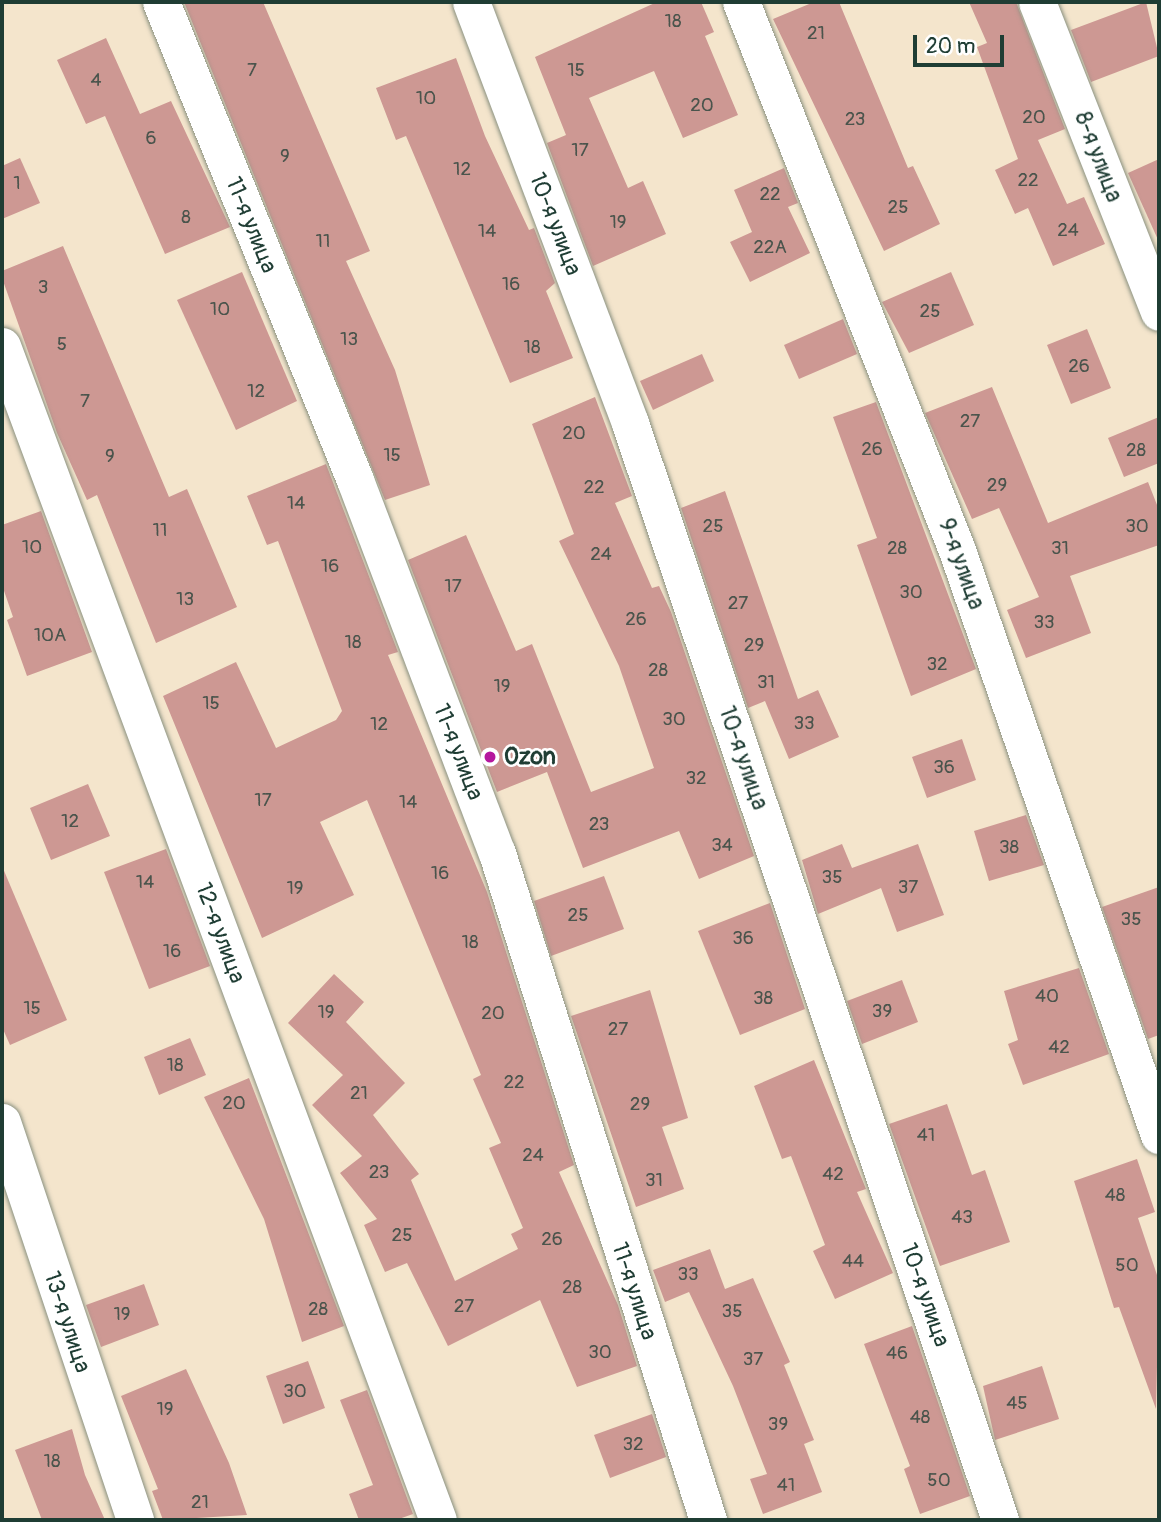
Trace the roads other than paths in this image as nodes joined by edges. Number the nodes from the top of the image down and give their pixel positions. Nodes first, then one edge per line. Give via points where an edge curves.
1 (161, 2) edge
2 (471, 2) edge
3 (741, 2) edge
4 (1037, 2) edge
5 (1159, 312) edge
6 (2, 346) edge
7 (2, 1122) edge
8 (1159, 1135) edge
9 (135, 1520) edge
10 (438, 1520) edge
11 (708, 1520) edge
12 (1000, 1520) edge

1 - 11 street, 11-я улица via 496,853
2 - 12 street, 10-я улица via 630,423
3 - 8 street, 9-я улица via 958,553
4 - 5 street, 8-я улица
6 - 10 street, 12-я улица
7 - 9 street, 13-я улица

